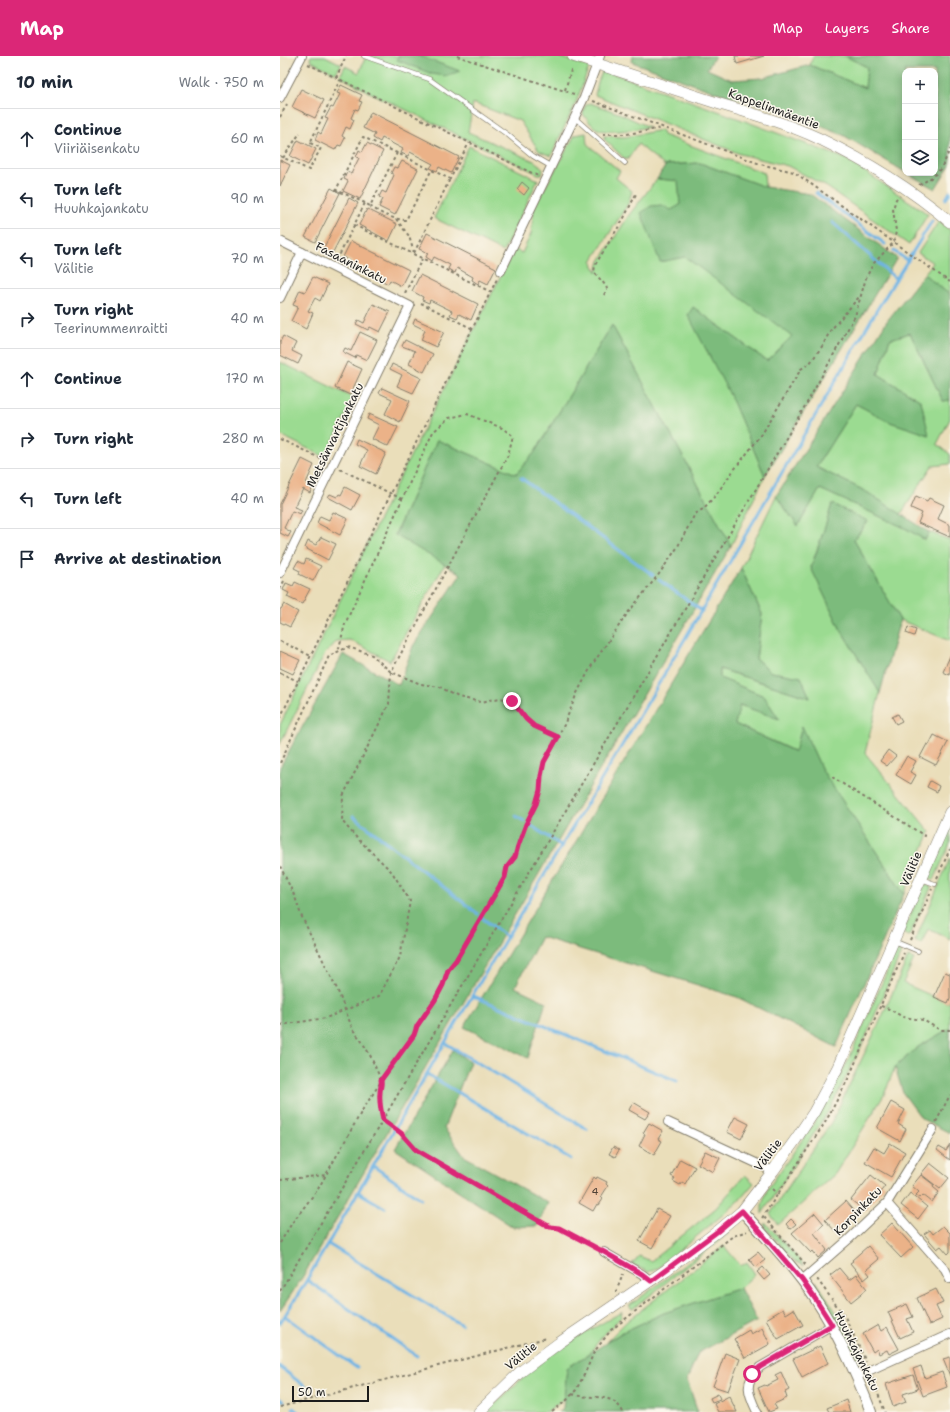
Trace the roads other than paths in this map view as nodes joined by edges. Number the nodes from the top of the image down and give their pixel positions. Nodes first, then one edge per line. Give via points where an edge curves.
1 (302, 56) edge
2 (364, 56) edge
3 (574, 56) edge
4 (598, 60) edge
5 (280, 98) edge
6 (575, 118) junction
7 (626, 163) dead end
8 (552, 167) junction
9 (950, 222) edge
10 (280, 241) edge
11 (302, 252) junction
12 (501, 271) road end
13 (280, 298) edge
14 (415, 305) joint
15 (284, 574) edge
16 (950, 812) edge
17 (920, 878) junction
18 (934, 884) road end
19 (894, 940) junction
20 (918, 951) dead end
21 (668, 1122) dead end
22 (933, 1129) road end
23 (773, 1171) junction
24 (887, 1203) junction
25 (742, 1211) junction
26 (604, 1252) road end
27 (947, 1268) edge
28 (950, 1279) edge
29 (802, 1280) junction
30 (651, 1281) junction
31 (832, 1325) junction
32 (950, 1334) edge
33 (857, 1376) junction
34 (479, 1412) edge
35 (757, 1412) edge
36 (871, 1412) edge

1 - 5 street
2 - 8 lane via 429,79 508,135 533,156
3 - 4 main road, Kappelinmäentie
4 - 6 street
4 - 9 main road, Kappelinmäentie via 775,121 819,139 884,175
6 - 7 lane
6 - 8 street
8 - 12 street
10 - 11 street, Fasaaninkatu
11 - 13 street
11 - 14 street, Fasaaninkatu
14 - 15 street, Metsänvartijankatu
16 - 17 main road, Välitie
17 - 18 lane
17 - 19 main road, Välitie
19 - 20 lane
19 - 23 main road, Välitie via 838,1067 814,1112
21 - 23 street
22 - 24 street, Korpinkatu
23 - 25 main road, Välitie
24 - 27 street
24 - 29 street, Korpinkatu
25 - 29 street, Huuhkajankatu
25 - 30 main road, Välitie
26 - 30 street
27 - 28 street
29 - 31 street, Huuhkajankatu
30 - 34 main road, Välitie via 559,1342 519,1373
31 - 33 street, Huuhkajankatu
31 - 35 street via 752,1374 748,1388
32 - 33 street
33 - 36 street, Huuhkajankatu

